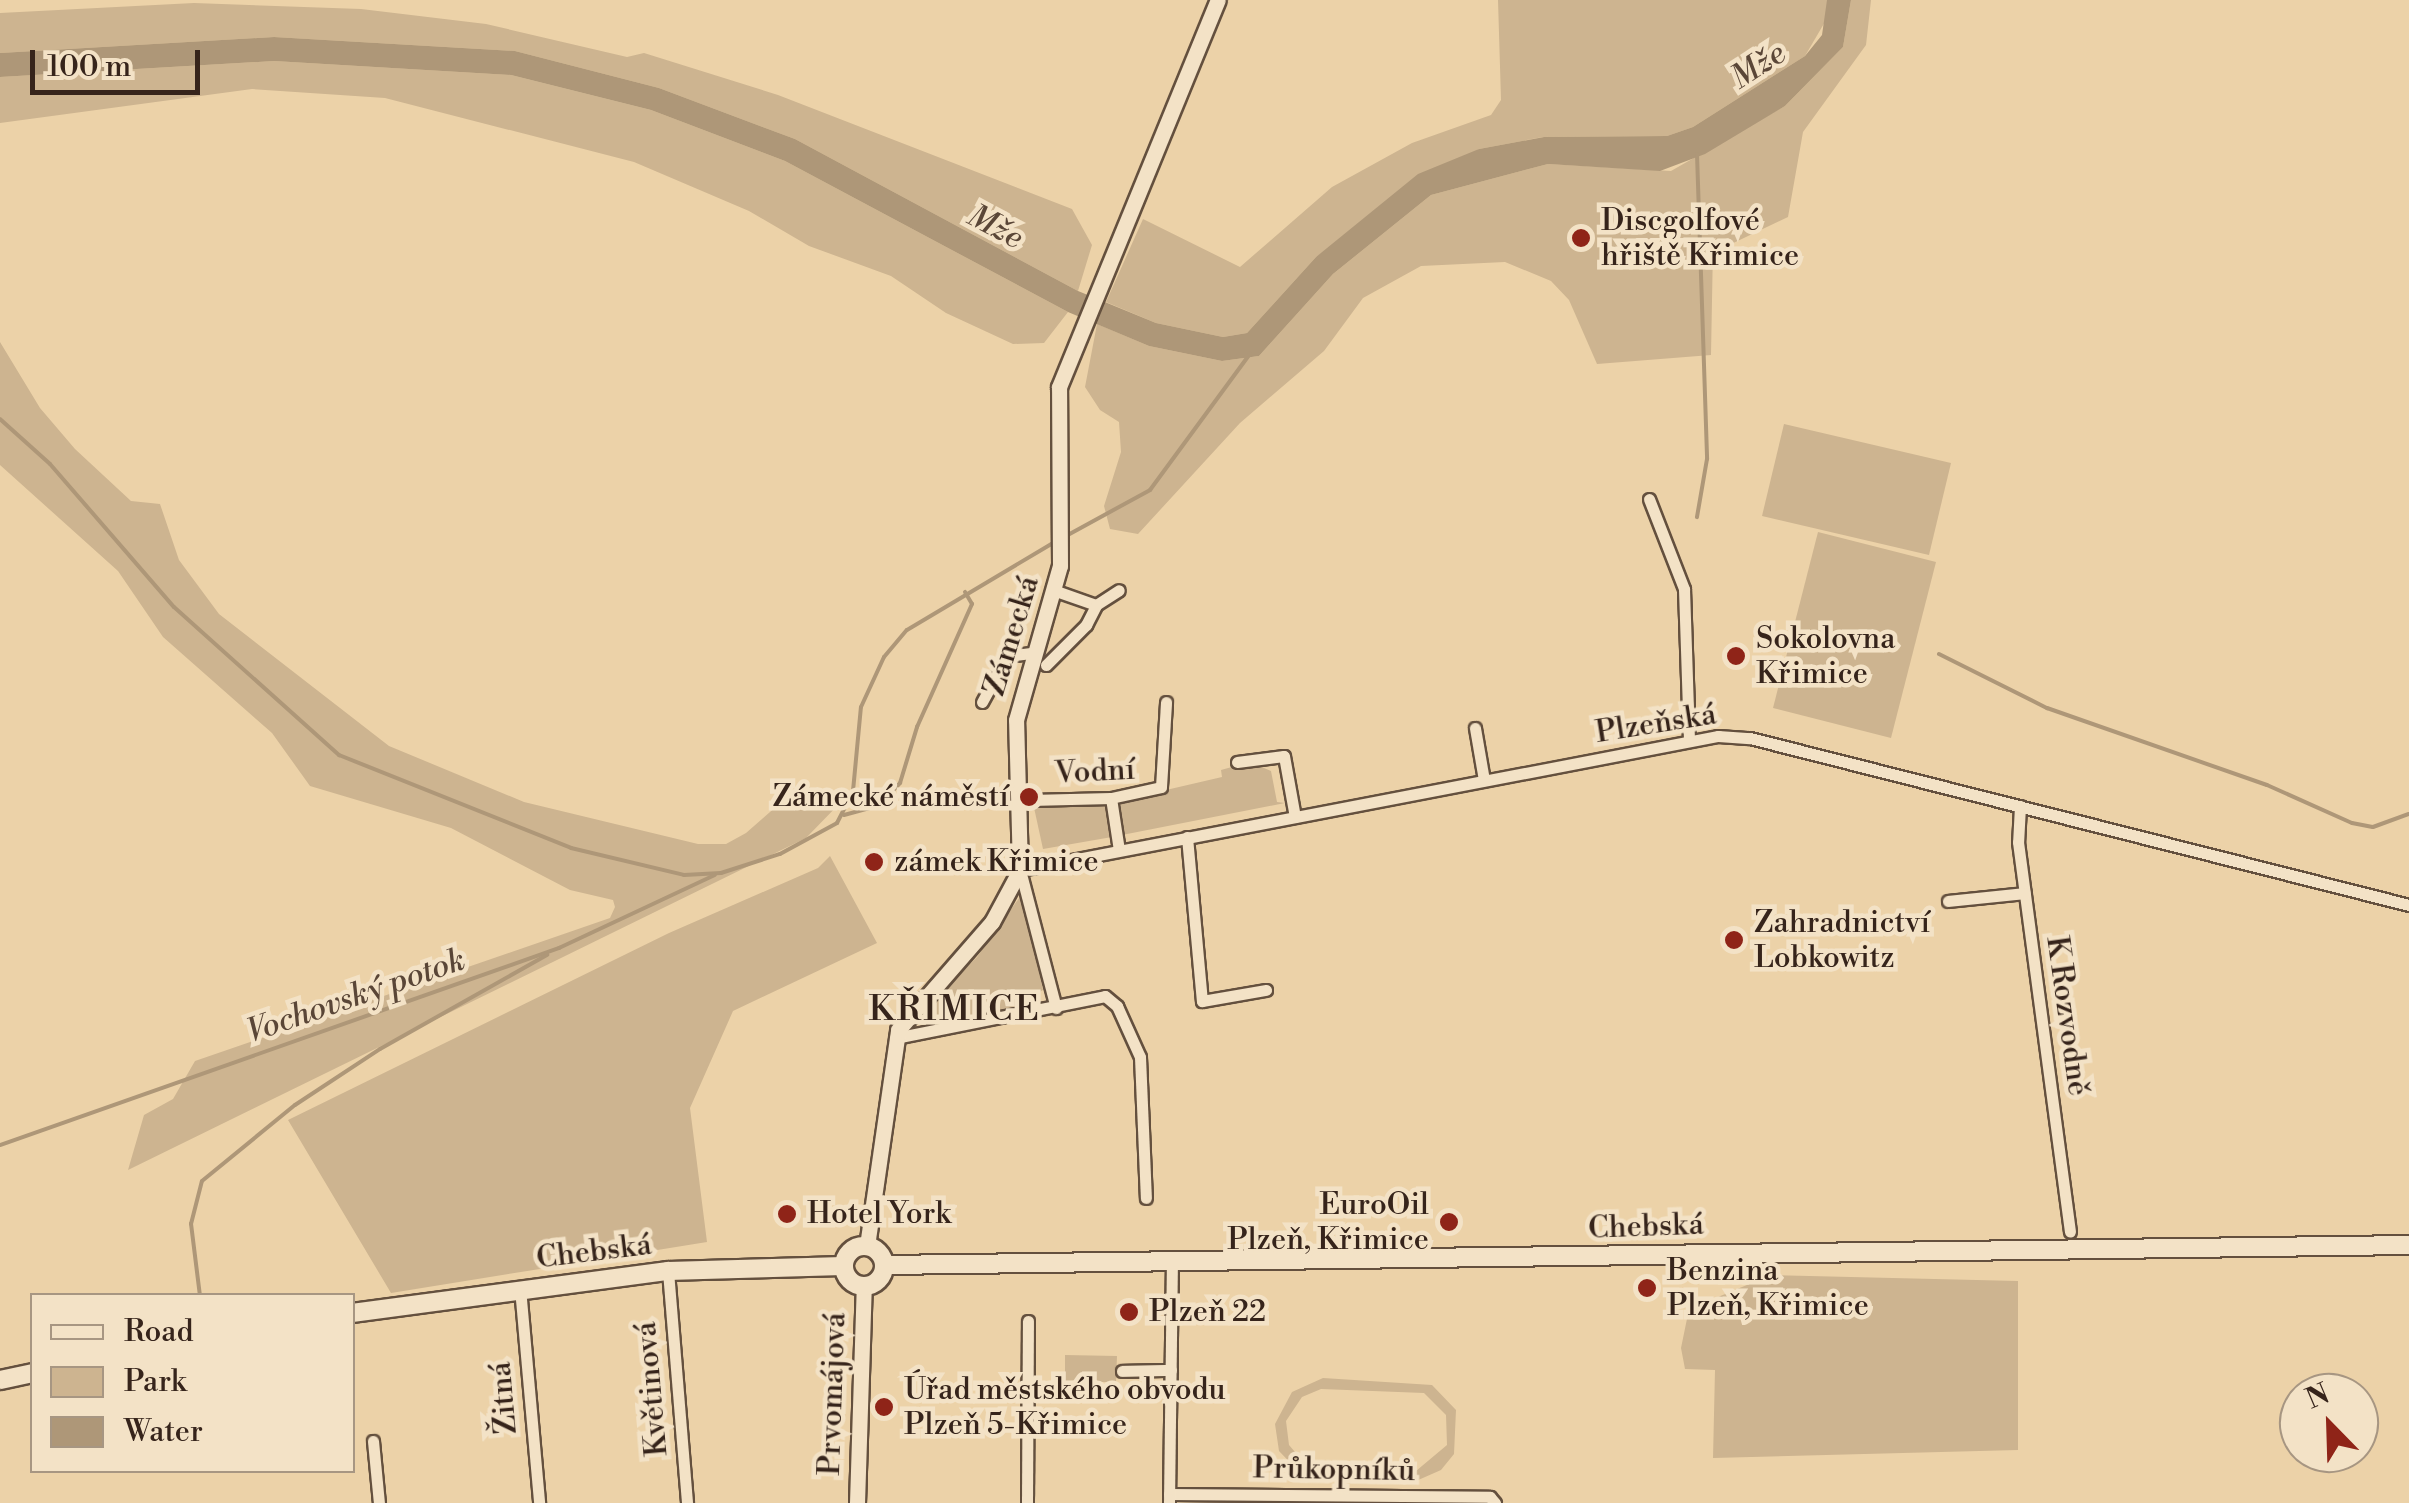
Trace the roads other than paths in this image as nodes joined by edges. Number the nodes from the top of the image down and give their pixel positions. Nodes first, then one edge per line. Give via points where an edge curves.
1 (1218, 0) edge
2 (1649, 499) dead end
3 (1119, 590) dead end
4 (1056, 591) junction
5 (1096, 605) junction
6 (1033, 653) junction
7 (1046, 665) dead end
8 (982, 702) dead end
9 (1166, 702) dead end
10 (1474, 728) dead end
11 (1689, 740) junction
12 (1236, 762) dead end
13 (1484, 780) junction
14 (1111, 798) junction
15 (1030, 800) dead end
16 (2020, 806) junction
17 (1295, 818) junction
18 (1187, 836) junction
19 (1119, 850) junction
20 (1020, 870) junction
21 (2025, 893) junction
22 (1948, 901) dead end
23 (2409, 905) edge
24 (1266, 990) dead end
25 (1056, 1008) junction
26 (894, 1043) junction
27 (1146, 1198) dead end
28 (2070, 1232) dead end
29 (2409, 1245) edge
30 (867, 1246) junction
31 (1172, 1258) junction
32 (884, 1265) junction
33 (844, 1266) junction
34 (668, 1271) junction
35 (864, 1286) junction
36 (520, 1288) junction
37 (355, 1313) edge
38 (1028, 1321) dead end
39 (1170, 1370) junction
40 (1122, 1371) dead end
41 (30, 1374) edge
42 (0, 1380) edge
43 (374, 1441) dead end
44 (1169, 1499) edge
45 (379, 1503) edge
46 (539, 1503) edge
47 (687, 1503) edge
48 (857, 1503) edge
49 (1027, 1503) edge
50 (1495, 1503) edge

1 - 4 street, Zámecká via 1056,401
2 - 11 street via 1684,589
3 - 5 street
4 - 5 street
4 - 6 street, Zámecká
5 - 7 street via 1086,625
6 - 8 street via 1008,656
6 - 20 street, Zámecká via 1015,728
9 - 14 street, Vodní via 1161,787
10 - 13 street
11 - 13 street, Plzeňská
11 - 16 street, Plzeňská via 1750,738
12 - 17 street via 1284,756
13 - 17 street, Plzeňská
14 - 15 street, Vodní
14 - 19 street
16 - 21 street, K Rozvodně
16 - 23 street, Plzeňská
17 - 18 street, Plzeňská
18 - 19 street, Plzeňská
18 - 24 street via 1202,1001
19 - 20 street, Plzeňská
20 - 25 street
20 - 26 street via 992,922
21 - 22 street
21 - 28 street, K Rozvodně
25 - 26 street
25 - 27 street via 1105,996 1117,1006 1140,1057
26 - 30 street
29 - 31 main road, Chebská
30 - 32 main road
30 - 33 main road via 850,1250
31 - 32 main road, Chebská
31 - 39 street, Průkopníků
32 - 35 main road via 880,1278
33 - 34 main road, Chebská
33 - 35 main road via 852,1282
34 - 36 main road, Chebská
34 - 47 street, Květinová
35 - 48 street, Prvomájová
36 - 37 main road, Chebská
36 - 46 street, Žitná
38 - 49 street
39 - 40 street
39 - 44 street, Průkopníků
41 - 42 main road
43 - 45 street
44 - 50 street, Průkopníků via 1490,1497

